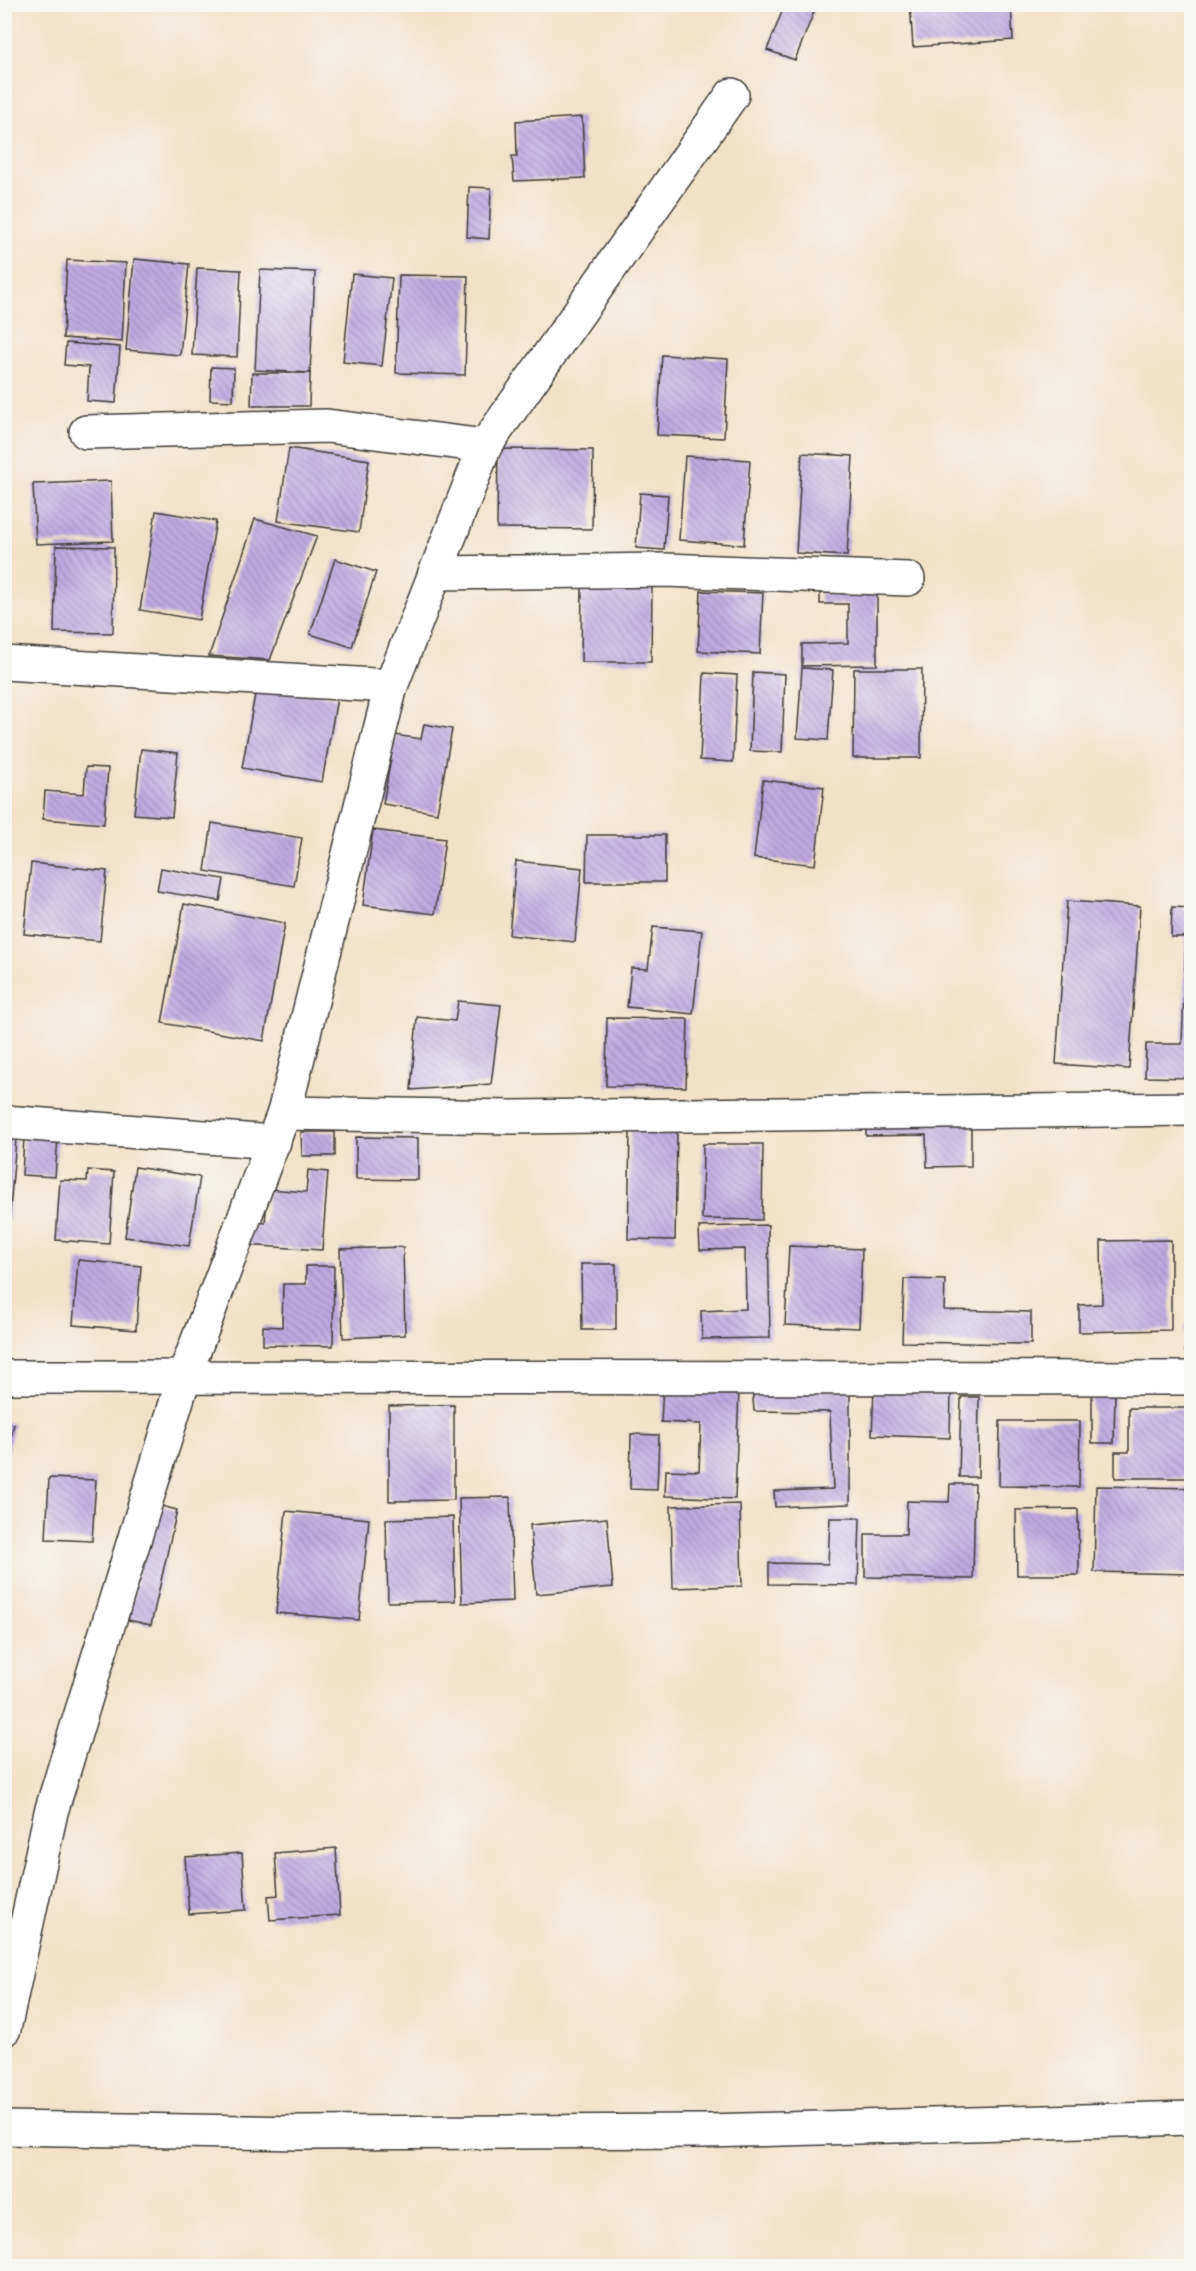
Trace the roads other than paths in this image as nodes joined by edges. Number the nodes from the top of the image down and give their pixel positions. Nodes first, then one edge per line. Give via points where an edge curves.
1 (732, 95) dead end
2 (86, 432) dead end
3 (485, 446) junction
4 (435, 573) junction
5 (908, 579) dead end
6 (4, 663) edge
7 (391, 686) junction
8 (1191, 1110) edge
9 (4, 1122) edge
10 (279, 1128) junction
11 (4, 1377) edge
12 (184, 1377) junction
13 (1191, 1378) edge
14 (4, 2029) edge
15 (1191, 2118) edge
16 (4, 2127) edge

1 - 3 street
2 - 3 street via 327,426
3 - 4 street
4 - 5 street via 665,570
4 - 7 street
6 - 7 street
7 - 10 street
8 - 10 street via 512,1117
9 - 10 street
10 - 12 street
11 - 12 street
12 - 13 street
12 - 14 street via 51,1812
15 - 16 street via 694,2131 300,2133

